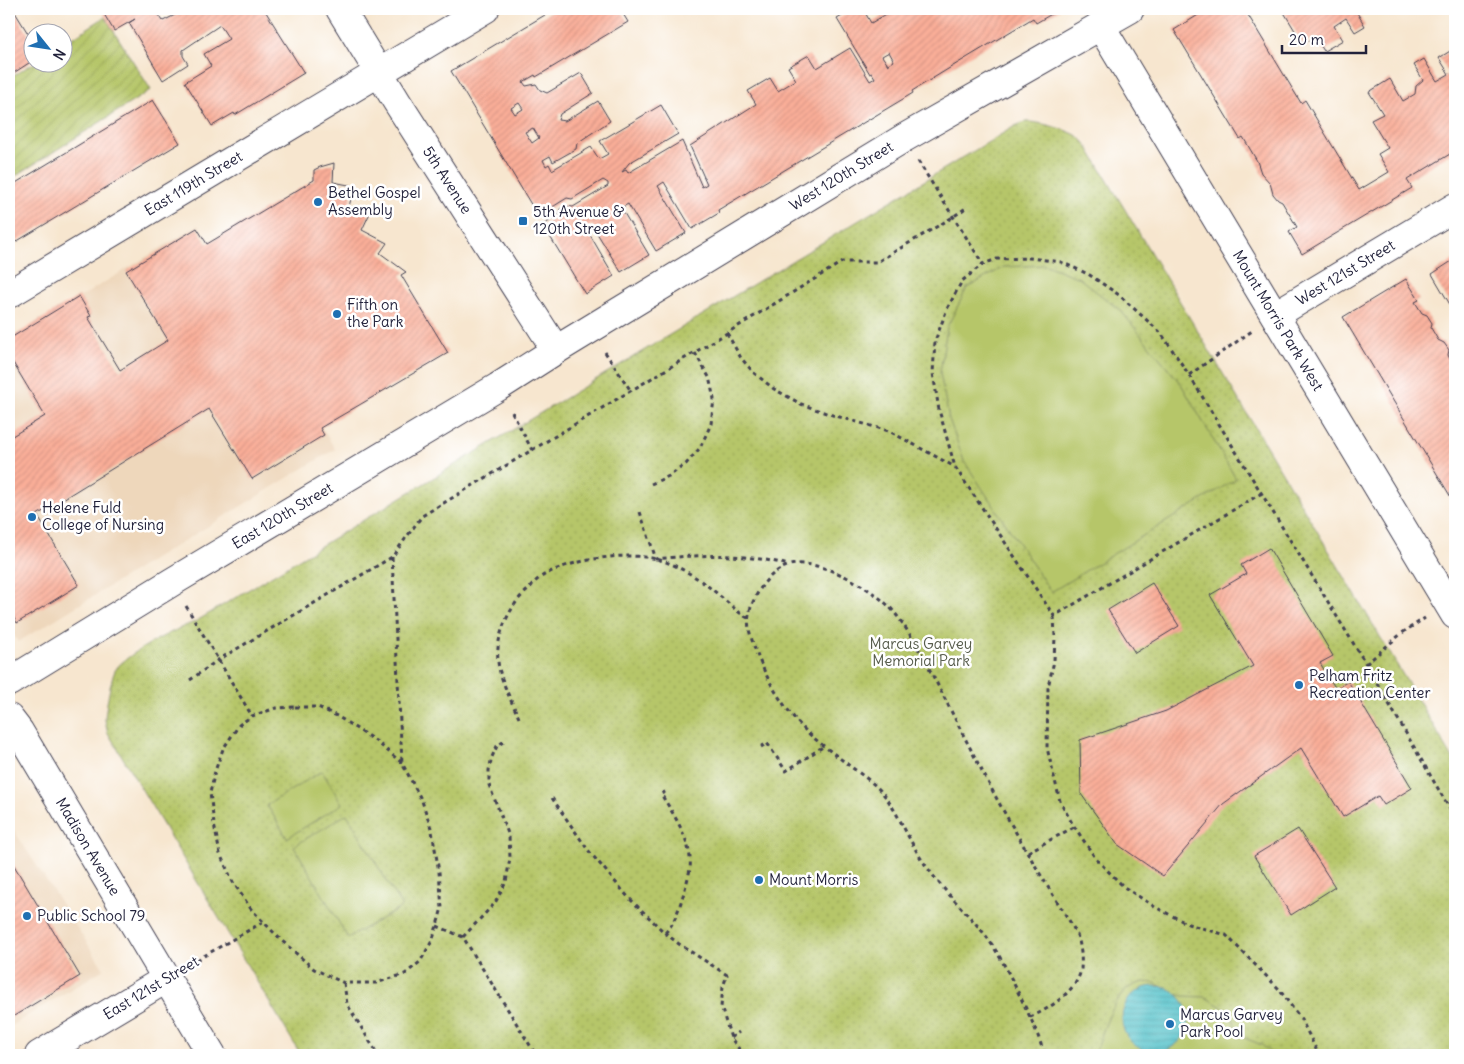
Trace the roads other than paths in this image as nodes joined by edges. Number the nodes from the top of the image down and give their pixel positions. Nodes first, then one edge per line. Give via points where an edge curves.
1 (340, 9) edge
2 (485, 9) edge
3 (1130, 9) edge
4 (1100, 25) junction
5 (379, 73) junction
6 (1455, 207) edge
7 (9, 294) edge
8 (1275, 315) junction
9 (556, 350) junction
10 (1453, 605) edge
11 (9, 682) edge
12 (9, 718) edge
13 (166, 979) junction
14 (39, 1055) edge
15 (212, 1055) edge

1 - 5 street, 5th Avenue
2 - 5 street, East 119th Street
3 - 4 street, West 120th Street
4 - 8 street, Mount Morris Park West
4 - 9 street, West 120th Street via 904,138
5 - 7 street, East 119th Street
5 - 9 street, 5th Avenue
6 - 8 street, West 121st Street
8 - 10 street, Mount Morris Park West
9 - 11 street, East 120th Street
12 - 13 street, Madison Avenue
13 - 14 street, East 121st Street
13 - 15 street, Madison Avenue

